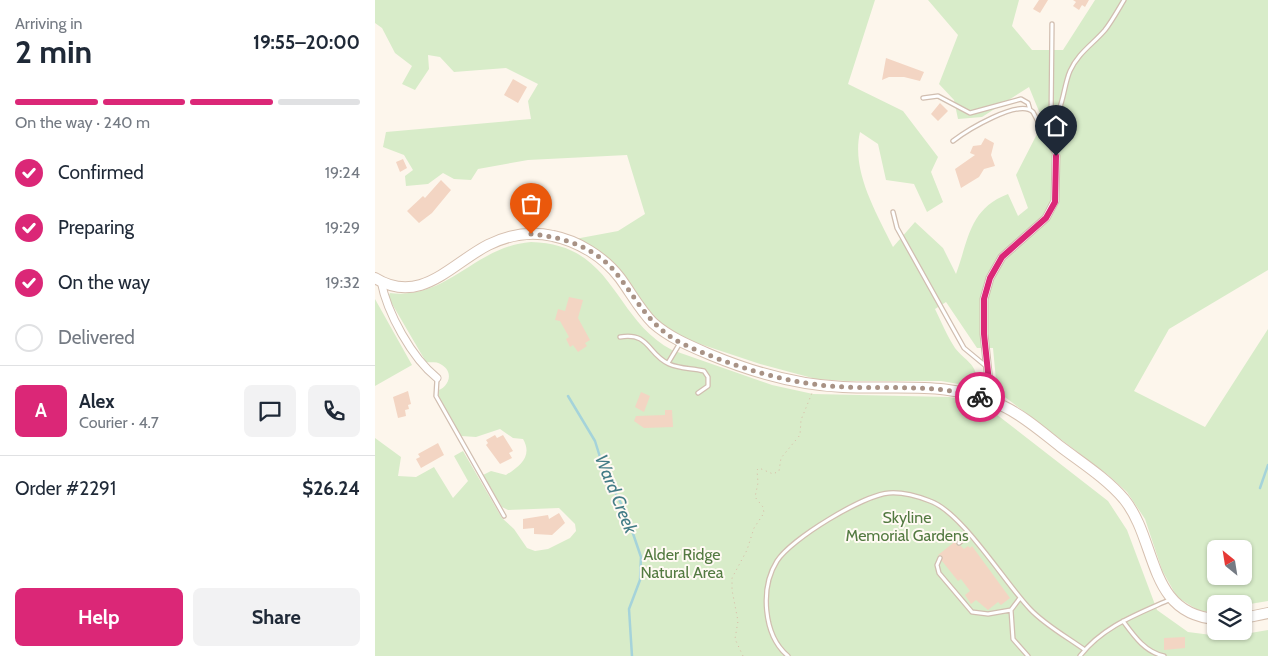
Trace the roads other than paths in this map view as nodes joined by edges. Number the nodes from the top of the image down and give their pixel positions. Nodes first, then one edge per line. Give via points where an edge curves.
1 (1123, 0) edge
2 (1052, 24) dead end
3 (923, 98) dead end
4 (1030, 110) junction
5 (1051, 122) junction
6 (953, 141) dead end
7 (1056, 156) junction
8 (893, 212) dead end
9 (378, 280) edge
10 (620, 337) dead end
11 (680, 342) junction
12 (668, 364) junction
13 (989, 369) junction
14 (437, 378) joint
15 (698, 393) dead end
16 (991, 401) junction
17 (504, 516) dead end
18 (969, 535) junction
19 (959, 543) dead end
20 (940, 558) dead end
21 (1020, 598) junction
22 (1171, 600) junction
23 (1011, 610) junction
24 (1268, 613) edge
25 (1252, 616) edge
26 (1207, 617) edge
27 (1123, 621) junction
28 (1085, 650) junction
29 (788, 656) edge
30 (1028, 656) edge
31 (1080, 656) edge
32 (1164, 656) edge

1 - 5 lane via 1105,29 1082,51
2 - 5 lane
3 - 4 lane via 938,96 970,113 1021,100 1028,103
4 - 6 lane via 1018,108 974,125
4 - 7 lane
5 - 7 lane
7 - 13 street via 1055,202 1046,218 1002,257 990,278 984,299
8 - 13 lane via 897,228 965,348
9 - 11 main road via 396,287 417,287 498,241 531,234 551,235 571,241 599,258 619,276 652,321
9 - 14 street via 386,304 423,367
10 - 12 lane via 633,335 641,339
11 - 12 lane
11 - 16 main road via 765,373 815,384 845,388 941,388
12 - 15 lane via 704,371 708,386
13 - 16 street
14 - 17 lane via 436,396
16 - 22 main road via 1031,424 1119,494 1139,523 1161,585
18 - 19 lane
18 - 21 lane
18 - 29 lane via 939,506 912,495 889,493 864,499 838,514 791,547 777,560 769,577 766,597 768,620 774,638
20 - 23 lane via 937,565 939,573 972,612 988,614
21 - 23 lane
21 - 28 lane via 1031,611
22 - 26 main road via 1189,612
22 - 27 lane
23 - 30 lane via 1013,639
24 - 25 main road
27 - 28 lane via 1102,633
27 - 32 lane via 1146,648
28 - 31 lane

